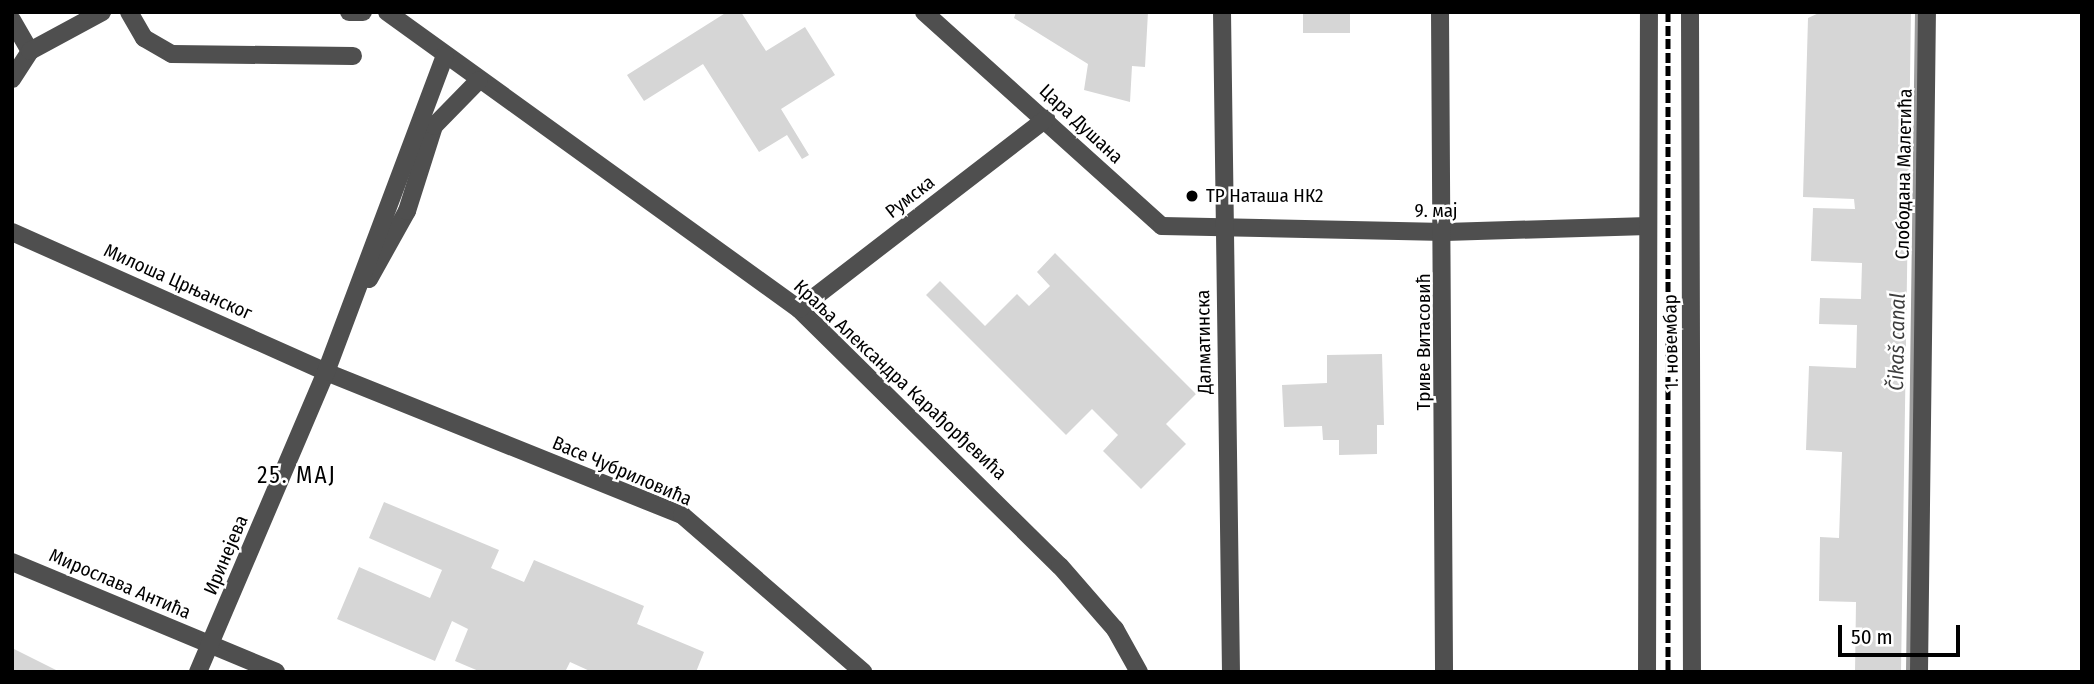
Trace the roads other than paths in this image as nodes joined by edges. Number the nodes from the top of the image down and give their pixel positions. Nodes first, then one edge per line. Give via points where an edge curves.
1 (102, 12) edge
2 (129, 12) edge
3 (349, 12) edge
4 (363, 12) edge
5 (387, 12) edge
6 (924, 12) edge
7 (1222, 12) edge
8 (1440, 12) edge
9 (1649, 12) edge
10 (1690, 12) edge
11 (1927, 12) edge
12 (12, 20) edge
13 (30, 51) junction
14 (353, 56) dead end
15 (445, 56) junction
16 (12, 79) edge
17 (479, 80) junction
18 (1046, 119) junction
19 (1648, 226) junction
20 (1224, 231) junction
21 (12, 232) edge
22 (1445, 232) junction
23 (355, 298) junction
24 (799, 309) junction
25 (326, 372) junction
26 (12, 562) edge
27 (211, 645) junction
28 (198, 672) edge
29 (276, 672) edge
30 (863, 672) edge
31 (1139, 672) edge
32 (1231, 672) edge
33 (1444, 672) edge
34 (1647, 672) edge
35 (1692, 672) edge
36 (1919, 672) edge

1 - 13 street
2 - 14 street via 144,37 172,54
3 - 4 street
5 - 15 street, Краља Александра Карађорђевића
6 - 18 street, Цара Душана
7 - 20 street, Далматинска
8 - 22 street, Триве Витасовић
9 - 19 street, 1. новембар
10 - 35 street, 1. новембар
11 - 36 street, Слободана Малетића
12 - 13 street
13 - 16 street
15 - 17 street, Краља Александра Карађорђевића
15 - 23 street, Иринејева
17 - 23 street, Иринејева via 434,126 398,232
17 - 24 street, Краља Александра Карађорђевића
18 - 20 street, Цара Душана via 1162,226
18 - 24 street, Румска
19 - 22 street, 9. мај
19 - 34 street, 1. новембар
20 - 22 street, 9. мај
20 - 32 street, Далматинска
21 - 25 street, Милоша Црњанског
22 - 33 street, Триве Витасовић
23 - 25 street, Иринејева
24 - 31 street, Краља Александра Карађорђевића via 1060,566 1115,629
25 - 27 street, Иринејева
25 - 30 street, Васе Чубриловића via 682,515
26 - 27 street, Мирослава Антића
27 - 28 street, Иринејева
27 - 29 street, Мирослава Антића

